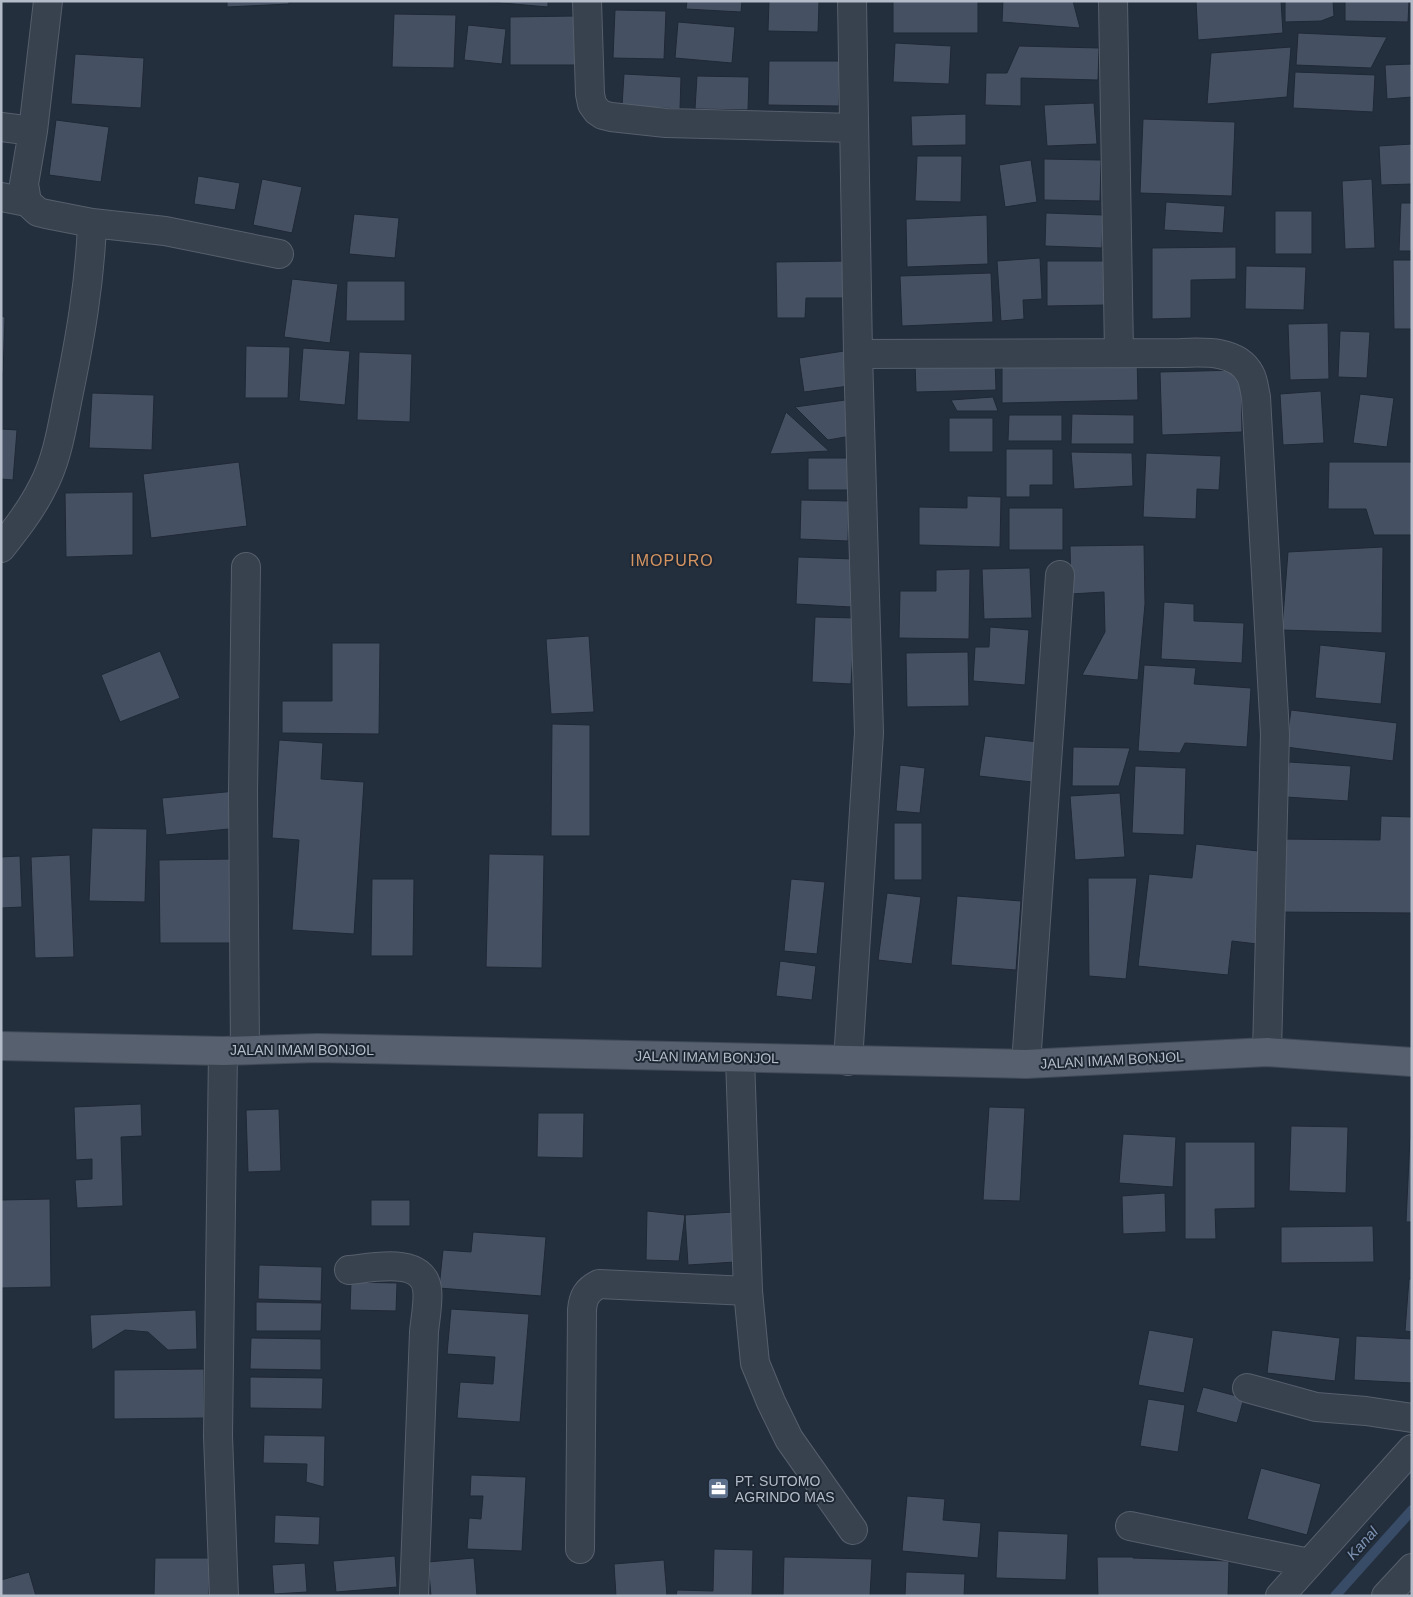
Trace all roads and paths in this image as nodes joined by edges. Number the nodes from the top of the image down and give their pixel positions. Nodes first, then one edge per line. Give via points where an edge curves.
1 (48, 1) edge
2 (587, 1) edge
3 (852, 1) edge
4 (1113, 1) edge
5 (1, 127) edge
6 (854, 128) junction
7 (32, 131) junction
8 (14, 200) edge
9 (92, 223) junction
10 (279, 254) dead end
11 (1119, 353) junction
12 (858, 354) junction
13 (1, 548) edge
14 (246, 567) dead end
15 (1060, 575) dead end
16 (1, 1046) edge
17 (234, 1050) junction
18 (1268, 1052) junction
19 (740, 1058) junction
20 (848, 1061) junction
21 (1412, 1062) edge
22 (1026, 1064) junction
23 (349, 1270) dead end
24 (748, 1291) junction
25 (1247, 1388) dead end
26 (1412, 1418) edge
27 (1412, 1449) edge
28 (1130, 1526) dead end
29 (853, 1530) dead end
30 (580, 1549) dead end
31 (1309, 1563) junction
32 (1412, 1568) edge
33 (224, 1596) edge
34 (414, 1596) edge
35 (1280, 1596) edge
36 (1386, 1596) edge

1 - 7 street
2 - 6 street via 590,94 592,104 603,115 666,123
3 - 6 street
4 - 11 street
5 - 7 street
6 - 12 street
7 - 8 street via 24,184
8 - 9 street via 38,212
9 - 10 street via 165,232
9 - 13 street via 81,328 59,442 43,487
11 - 12 street
11 - 18 street via 1222,354 1249,372 1256,396 1275,734
12 - 20 street via 870,733
14 - 17 street via 243,792
15 - 22 street
16 - 17 main road, JALAN IMAM BONJOL
17 - 19 main road, JALAN IMAM BONJOL via 318,1048
17 - 33 street via 218,1436
18 - 21 main road, JALAN IMAM BONJOL
18 - 22 main road, JALAN IMAM BONJOL
19 - 20 main road, JALAN IMAM BONJOL
19 - 24 street
20 - 22 main road, JALAN IMAM BONJOL
23 - 34 street via 392,1266 413,1269 427,1288
24 - 29 street via 755,1363 771,1402 789,1439
24 - 30 street via 599,1284 586,1293 582,1310
25 - 26 street via 1316,1406
27 - 31 street
28 - 31 street
31 - 35 street
32 - 36 street

